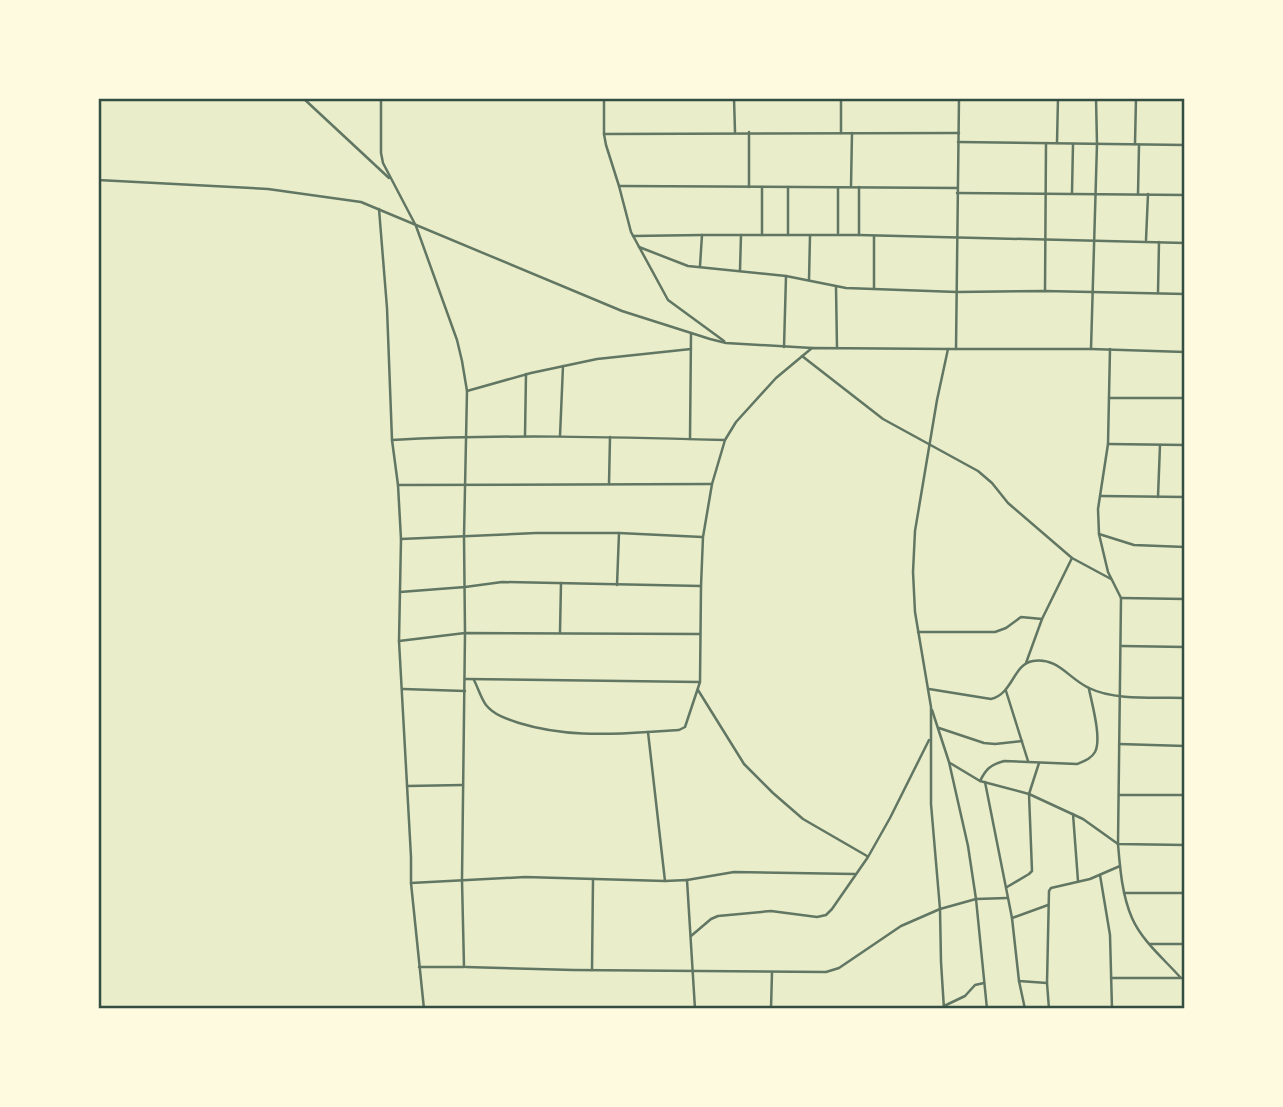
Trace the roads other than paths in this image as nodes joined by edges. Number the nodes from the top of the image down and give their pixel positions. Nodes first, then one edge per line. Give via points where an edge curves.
1 (303, 98) edge
2 (381, 98) edge
3 (604, 98) edge
4 (734, 98) edge
5 (841, 98) edge
6 (959, 98) edge
7 (1058, 98) edge
8 (1096, 98) edge
9 (1136, 98) edge
10 (1150, 98) edge
11 (1165, 98) edge
12 (1185, 99) edge
13 (735, 132) junction
14 (749, 132) junction
15 (852, 133) junction
16 (959, 133) junction
17 (604, 134) junction
18 (841, 134) junction
19 (958, 142) junction
20 (1046, 143) junction
21 (1057, 144) junction
22 (1073, 144) junction
23 (1097, 144) junction
24 (1137, 145) junction
25 (1185, 145) edge
26 (98, 180) edge
27 (391, 180) junction
28 (619, 186) junction
29 (749, 187) junction
30 (762, 187) junction
31 (788, 187) junction
32 (851, 187) junction
33 (859, 187) junction
34 (838, 188) junction
35 (957, 188) junction
36 (957, 193) junction
37 (1045, 194) junction
38 (1072, 194) junction
39 (1095, 194) junction
40 (1138, 194) junction
41 (1148, 194) junction
42 (1185, 195) edge
43 (379, 209) junction
44 (416, 226) junction
45 (702, 235) junction
46 (741, 235) junction
47 (762, 235) junction
48 (788, 235) junction
49 (838, 235) junction
50 (859, 235) junction
51 (633, 236) junction
52 (810, 236) junction
53 (874, 236) junction
54 (958, 238) junction
55 (1045, 240) junction
56 (1094, 241) junction
57 (1146, 241) junction
58 (1159, 242) junction
59 (1185, 243) edge
60 (639, 247) junction
61 (700, 268) junction
62 (740, 270) junction
63 (786, 276) junction
64 (809, 280) junction
65 (836, 286) junction
66 (874, 288) junction
67 (1045, 291) junction
68 (957, 292) junction
69 (1092, 293) junction
70 (1158, 293) junction
71 (1185, 293) edge
72 (691, 334) junction
73 (726, 343) junction
74 (784, 347) junction
75 (812, 348) junction
76 (837, 348) junction
77 (691, 349) junction
78 (948, 349) junction
79 (956, 349) junction
80 (1091, 349) junction
81 (1110, 349) junction
82 (1185, 352) edge
83 (802, 356) junction
84 (563, 366) junction
85 (526, 374) junction
86 (467, 391) junction
87 (1109, 398) junction
88 (1185, 398) edge
89 (467, 436) junction
90 (524, 436) junction
91 (560, 436) junction
92 (610, 437) junction
93 (690, 439) junction
94 (392, 440) junction
95 (725, 440) junction
96 (1108, 444) junction
97 (930, 445) junction
98 (1160, 445) junction
99 (1185, 445) edge
100 (609, 484) junction
101 (712, 484) junction
102 (398, 485) junction
103 (466, 485) junction
104 (1100, 496) junction
105 (1158, 497) junction
106 (1185, 497) edge
107 (619, 533) junction
108 (1098, 534) junction
109 (464, 537) junction
110 (703, 537) junction
111 (401, 539) junction
112 (1185, 547) edge
113 (1072, 558) junction
114 (1111, 579) junction
115 (561, 583) junction
116 (617, 585) junction
117 (701, 586) junction
118 (465, 587) junction
119 (400, 592) junction
120 (1121, 598) junction
121 (1185, 599) edge
122 (1042, 619) junction
123 (918, 632) junction
124 (465, 633) junction
125 (560, 633) junction
126 (701, 634) junction
127 (399, 641) junction
128 (1120, 646) junction
129 (1185, 647) edge
130 (1026, 663) junction
131 (465, 679) junction
132 (473, 679) junction
133 (700, 682) junction
134 (403, 689) junction
135 (929, 689) junction
136 (1089, 689) junction
137 (698, 690) junction
138 (465, 691) junction
139 (1006, 691) junction
140 (1120, 697) junction
141 (1185, 698) edge
142 (931, 707) junction
143 (939, 728) junction
144 (648, 732) junction
145 (930, 738) junction
146 (1022, 741) junction
147 (1119, 744) junction
148 (1185, 746) edge
149 (949, 762) junction
150 (1029, 762) junction
151 (1039, 763) junction
152 (983, 782) junction
153 (464, 785) junction
154 (407, 786) junction
155 (1029, 794) junction
156 (1119, 795) junction
157 (1185, 795) edge
158 (1073, 814) junction
159 (1118, 844) junction
160 (1185, 845) edge
161 (868, 857) junction
162 (1120, 866) junction
163 (856, 874) junction
164 (1100, 874) junction
165 (593, 879) junction
166 (462, 880) junction
167 (687, 880) junction
168 (665, 881) junction
169 (1078, 882) junction
170 (411, 883) junction
171 (1005, 888) junction
172 (1124, 893) junction
173 (1185, 893) edge
174 (1007, 898) junction
175 (976, 899) junction
176 (1048, 905) junction
177 (940, 909) junction
178 (1012, 918) junction
179 (691, 936) junction
180 (1150, 944) junction
181 (1185, 944) edge
182 (419, 967) junction
183 (464, 967) junction
184 (592, 971) junction
185 (693, 972) junction
186 (772, 972) junction
187 (1110, 978) junction
188 (1180, 978) junction
189 (1185, 978) edge
190 (1019, 981) junction
191 (984, 982) junction
192 (1047, 982) junction
193 (944, 1008) edge
194 (424, 1009) edge
195 (695, 1009) edge
196 (772, 1009) edge
197 (987, 1009) edge
198 (1025, 1009) edge
199 (1049, 1009) edge
200 (1112, 1009) edge

1 - 27 street
2 - 27 street via 381,153
3 - 17 street
4 - 13 street
5 - 18 street
6 - 16 street
7 - 21 street
8 - 23 street
9 - 24 street
10 - 11 street
11 - 12 street
13 - 14 street
13 - 17 street
14 - 18 street
14 - 29 street
15 - 16 street
15 - 18 street
15 - 32 street
16 - 19 street
17 - 28 street
19 - 20 street
19 - 35 street
20 - 21 street
20 - 37 street
21 - 22 street
22 - 23 street
22 - 38 street
23 - 24 street
23 - 39 street
24 - 25 street
24 - 40 street
26 - 43 street via 268,189 361,202
27 - 44 street
28 - 29 street
28 - 51 street
29 - 30 street
30 - 31 street
30 - 47 street
31 - 34 street
31 - 48 street
32 - 33 street
32 - 34 street
33 - 35 street
33 - 50 street
34 - 49 street
35 - 36 street
36 - 37 street
36 - 54 street
37 - 38 street
37 - 55 street
38 - 39 street
39 - 40 street
39 - 56 street
40 - 41 street
41 - 42 street
41 - 57 street
43 - 44 street
43 - 94 street
44 - 72 street via 622,311
44 - 86 street via 457,340
45 - 46 street
45 - 51 street
45 - 61 street
46 - 47 street
46 - 62 street
47 - 48 street
48 - 52 street
49 - 50 street
49 - 52 street
50 - 53 street
51 - 60 street
52 - 64 street
53 - 54 street
53 - 66 street
54 - 55 street
54 - 68 street
55 - 56 street
55 - 67 street
56 - 57 street
56 - 69 street
57 - 58 street
58 - 59 street
58 - 70 street
60 - 61 street
60 - 73 street via 668,300
61 - 62 street
62 - 63 street
63 - 64 street
63 - 74 street
64 - 65 street
65 - 66 street
65 - 76 street
66 - 68 street
67 - 68 street
67 - 69 street
68 - 79 street
69 - 70 street
69 - 80 street
70 - 71 street
72 - 73 street
72 - 77 street
73 - 74 street
74 - 75 street
75 - 76 street
75 - 83 street
76 - 78 street
77 - 84 street
77 - 93 street
78 - 79 street
78 - 97 street
79 - 80 street
80 - 81 street
81 - 82 street
81 - 87 street
83 - 95 street via 775,377
83 - 97 street via 883,419
84 - 85 street
84 - 91 street
85 - 86 street
85 - 90 street
86 - 89 street
87 - 88 street
87 - 96 street
89 - 90 street
89 - 94 street
89 - 103 street
90 - 91 street
91 - 92 street
92 - 93 street
92 - 100 street
93 - 95 street
94 - 102 street
95 - 101 street
96 - 98 street
96 - 104 street
97 - 113 street via 978,471
97 - 123 street via 915,531
98 - 99 street
98 - 105 street
100 - 101 street
100 - 103 street
101 - 110 street
102 - 103 street
102 - 111 street
103 - 109 street
104 - 105 street
104 - 108 street
105 - 106 street
107 - 109 street
107 - 110 street
107 - 116 street
108 - 112 street via 1134,545
108 - 114 street
109 - 111 street
109 - 118 street
110 - 117 street
111 - 119 street
113 - 114 street
113 - 122 street
114 - 120 street
115 - 116 street
115 - 118 street
115 - 125 street
116 - 117 street
117 - 126 street
118 - 119 street
118 - 124 street
119 - 127 street
120 - 121 street
120 - 128 street
122 - 123 street via 1021,617 995,632
122 - 130 street
123 - 135 street
124 - 125 street
124 - 127 street
124 - 131 street
125 - 126 street
126 - 133 street
127 - 134 street
128 - 129 street
128 - 140 street
130 - 136 street via 1056,664
130 - 139 street
131 - 132 street
131 - 138 street
132 - 133 street
132 - 144 street via 485,704 496,714 538,729 575,734
133 - 137 street
134 - 138 street
134 - 154 street
135 - 139 street via 991,699
135 - 142 street
136 - 140 street
136 - 151 street via 1096,751 1077,764
137 - 144 street via 685,727
137 - 161 street via 744,764 773,793 803,820
138 - 153 street
139 - 146 street
140 - 141 street
140 - 147 street
142 - 143 street
142 - 145 street
143 - 146 street via 984,743
143 - 149 street
144 - 168 street
145 - 161 street
145 - 177 street
146 - 150 street
147 - 148 street
147 - 156 street
149 - 152 street
149 - 175 street
150 - 151 street
150 - 152 street via 992,764
151 - 155 street
152 - 155 street
152 - 171 street
153 - 154 street
153 - 166 street
154 - 170 street
155 - 158 street
155 - 171 street via 1032,871
156 - 157 street
156 - 159 street
158 - 159 street
158 - 169 street
159 - 160 street
159 - 162 street
161 - 163 street
162 - 164 street
162 - 172 street
163 - 167 street via 734,872
163 - 179 street via 826,915 757,911 718,916
164 - 169 street
164 - 187 street via 1110,935
165 - 166 street
165 - 168 street
165 - 184 street
166 - 170 street
166 - 183 street
167 - 168 street
167 - 179 street
169 - 176 street via 1051,888
170 - 182 street
171 - 174 street
172 - 173 street
172 - 180 street via 1132,918
174 - 175 street
174 - 178 street
175 - 177 street
175 - 191 street
176 - 178 street
176 - 192 street
177 - 186 street via 892,932 839,968
177 - 193 street
178 - 190 street
179 - 185 street
180 - 181 street
180 - 188 street
182 - 183 street
182 - 194 street
183 - 184 street
184 - 185 street
185 - 186 street
185 - 195 street
186 - 196 street
187 - 188 street
187 - 200 street
188 - 189 street
190 - 192 street
190 - 198 street
191 - 193 street
191 - 197 street
192 - 199 street

